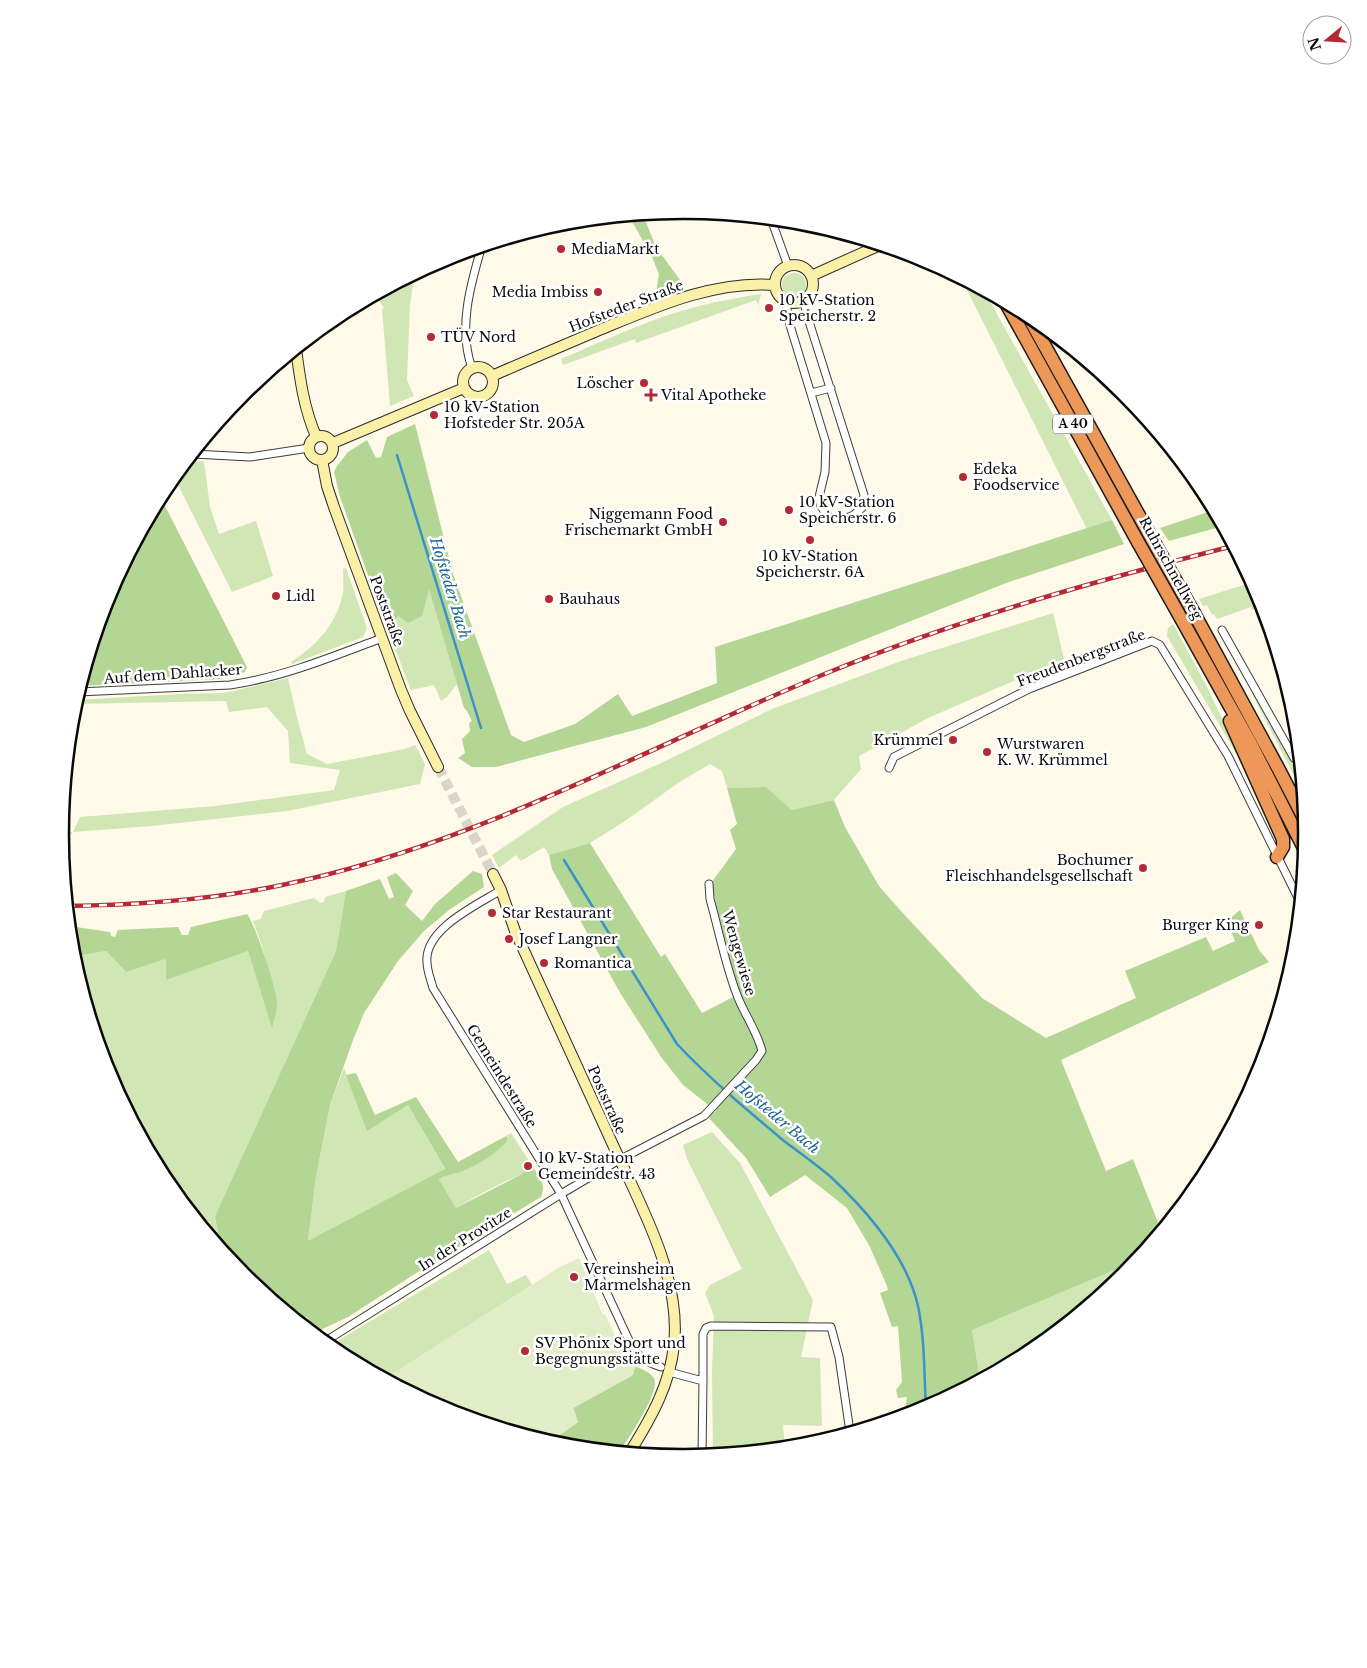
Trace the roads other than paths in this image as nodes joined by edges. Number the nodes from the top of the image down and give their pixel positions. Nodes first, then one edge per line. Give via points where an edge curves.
1 (774, 226) edge
2 (871, 249) edge
3 (480, 254) edge
4 (788, 266) junction
5 (811, 276) junction
6 (775, 285) junction
7 (807, 298) junction
8 (786, 302) junction
9 (1013, 316) edge
10 (1036, 331) edge
11 (297, 356) edge
12 (472, 368) junction
13 (492, 376) junction
14 (464, 388) junction
15 (831, 388) junction
16 (811, 393) junction
17 (316, 436) junction
18 (333, 443) junction
19 (309, 448) junction
20 (200, 454) edge
21 (322, 460) junction
22 (1222, 630) dead end
23 (382, 638) junction
24 (1204, 659) junction
25 (86, 692) edge
26 (1293, 757) edge
27 (438, 767) tunnel mouth
28 (889, 768) dead end
29 (1297, 805) edge
30 (1298, 836) edge
31 (1278, 857) junction
32 (493, 874) tunnel mouth
33 (709, 884) dead end
34 (501, 890) junction
35 (1295, 891) edge
36 (619, 1160) junction
37 (561, 1194) junction
38 (331, 1337) edge
39 (665, 1370) junction
40 (703, 1381) junction
41 (849, 1426) edge
42 (634, 1446) edge
43 (702, 1448) edge

1 - 4 street
2 - 5 street
3 - 12 street via 467,313 466,348
4 - 5 street via 804,268
4 - 6 street via 778,274
5 - 7 street via 813,288
6 - 8 street via 779,296
6 - 13 street, Hofsteder Straße via 755,284 693,294 644,311
7 - 8 street via 798,303
7 - 15 street via 806,312
8 - 16 street
9 - 24 highway, Ruhrschnellweg / A 40, bridge
10 - 29 highway, Ruhrschnellweg / A 40, bridge
11 - 17 street via 302,394
12 - 13 street via 484,368
12 - 14 street via 463,377
13 - 14 street via 491,389 482,396 471,395
14 - 18 street
15 - 16 street
15 - 16 street via 864,495 862,508 843,520 827,516 821,506 819,497 825,472 826,444
17 - 18 street via 326,436
17 - 19 street
18 - 21 street via 331,455
19 - 20 street via 250,457
19 - 21 street via 312,455
21 - 23 street, Poststraße via 334,507
22 - 26 street
23 - 25 street, Auf dem Dahlacker via 287,673 244,683
23 - 27 street, Poststraße via 406,704
24 - 30 highway, Ruhrschnellweg / A 40
24 - 31 highway via 1283,839
28 - 31 street, Freudenbergstraße via 894,757 1029,689 1152,641 1160,645 1228,756
31 - 35 street, Freudenbergstraße
32 - 34 street, Poststraße
33 - 36 street, Wengewiese via 732,983 762,1051 704,1116
34 - 36 street, Poststraße via 515,931
34 - 37 street, Gemeindestraße via 442,928 428,950 426,961 433,988
36 - 37 street, In der Provitze
36 - 39 street, Poststraße via 657,1244 673,1294 674,1345
37 - 38 street, In der Provitze
37 - 39 street, Gemeindestraße via 632,1347 638,1356
39 - 40 street
39 - 42 street, Poststraße via 656,1408
40 - 41 street via 703,1334 706,1328 831,1327 839,1356
40 - 43 street

